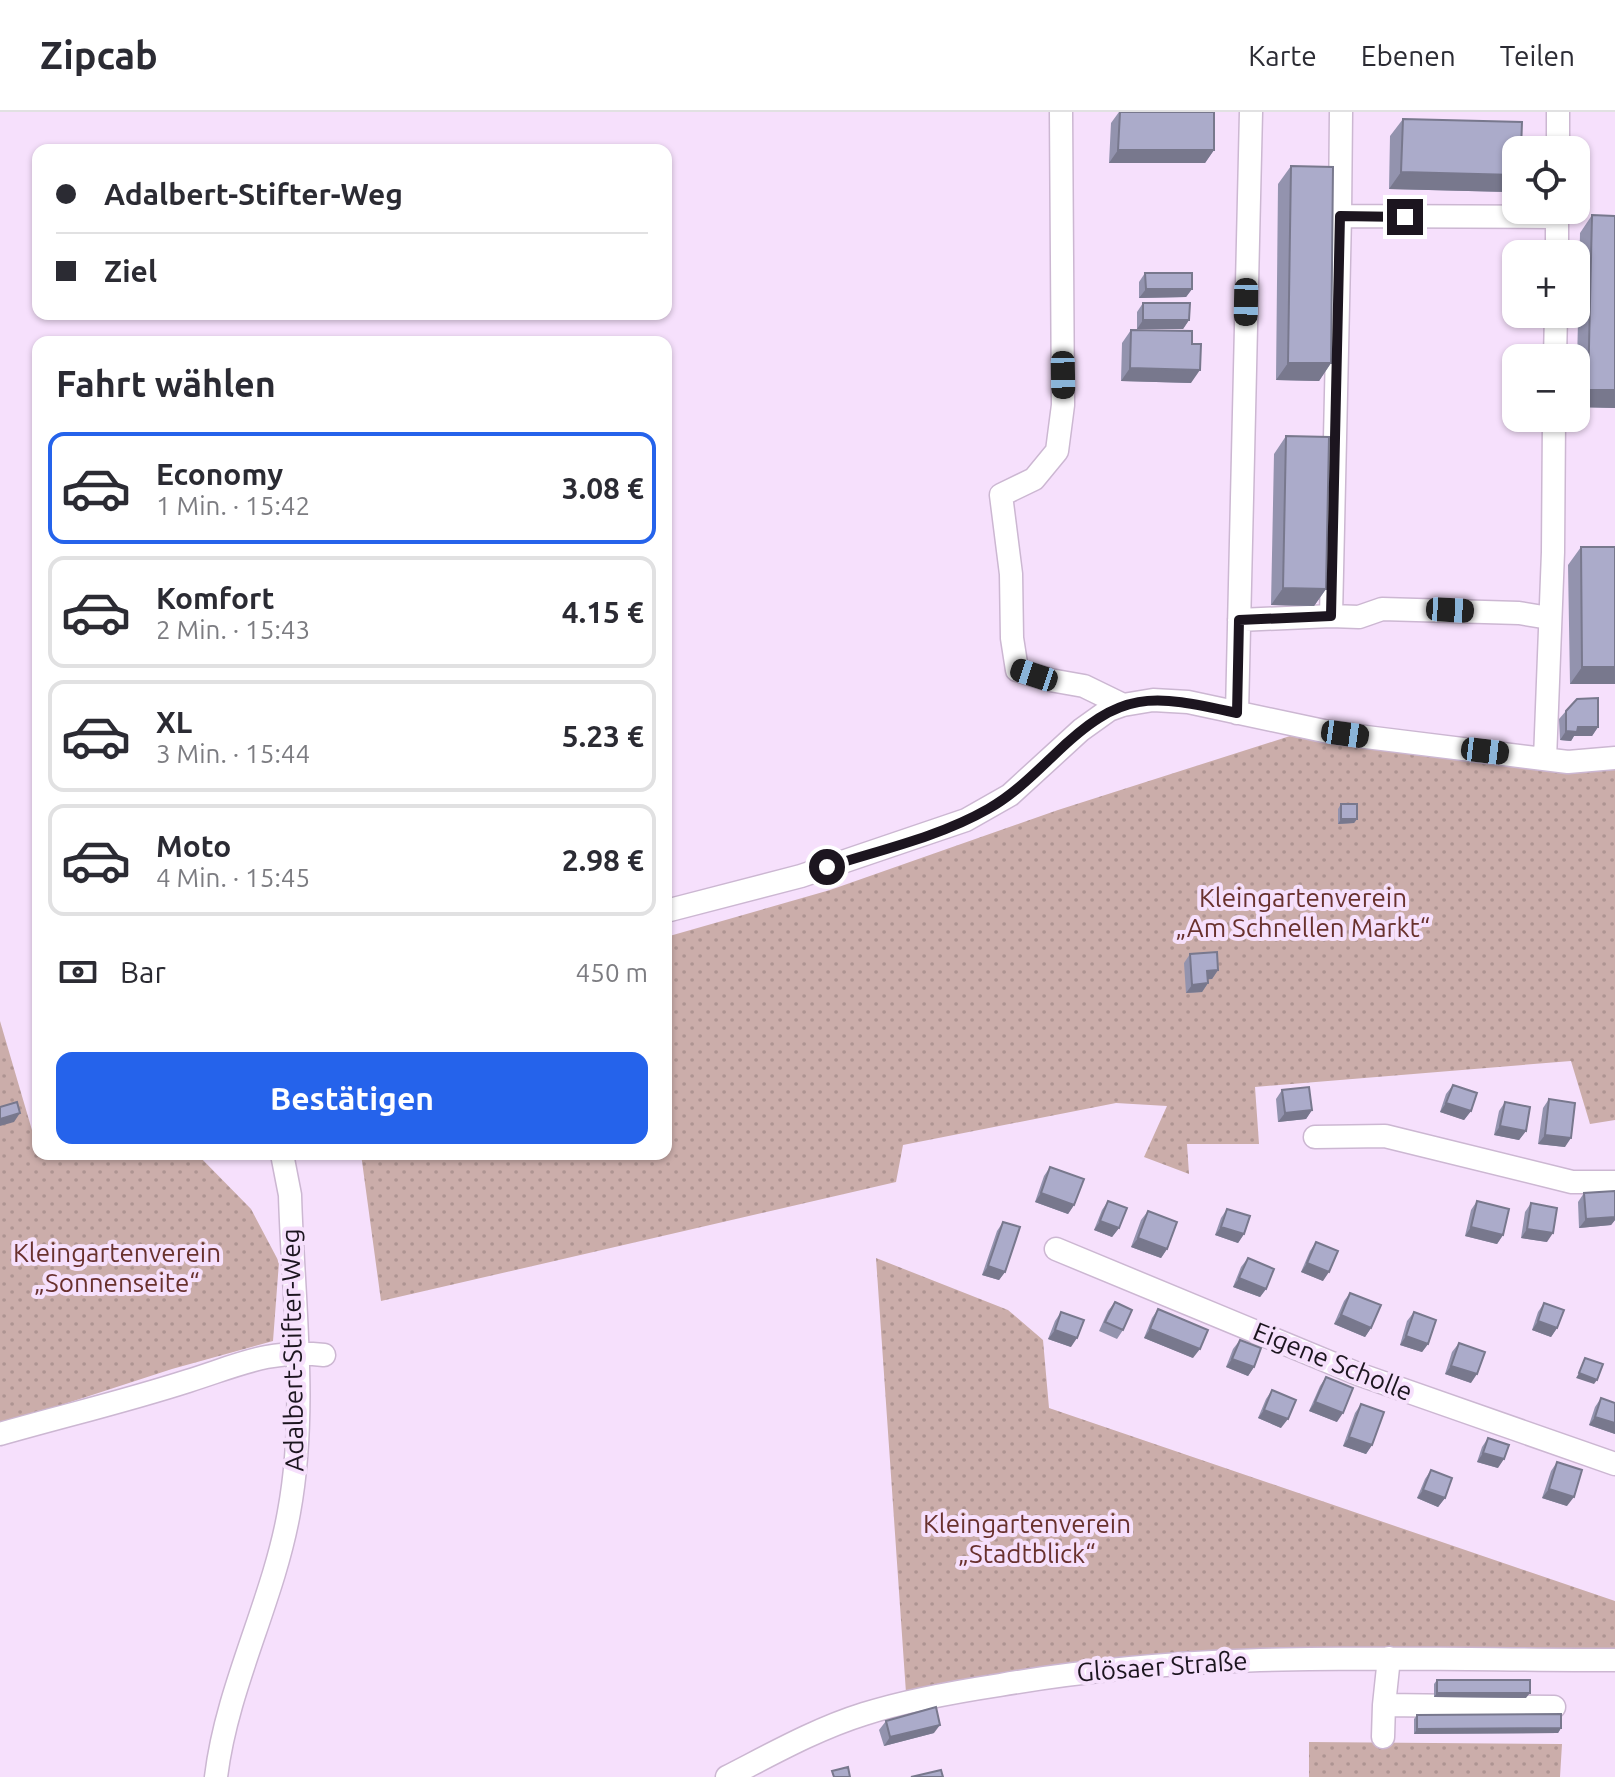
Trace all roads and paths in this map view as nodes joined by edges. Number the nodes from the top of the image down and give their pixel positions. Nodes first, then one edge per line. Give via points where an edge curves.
1 (1061, 112) edge
2 (1251, 112) edge
3 (1341, 112) edge
4 (1558, 112) edge
5 (1558, 136) edge
6 (1502, 215) edge
7 (1340, 216) junction
8 (1554, 432) edge
9 (1331, 616) junction
10 (1549, 618) junction
11 (1239, 620) junction
12 (1123, 705) junction
13 (1237, 713) junction
14 (1615, 758) edge
15 (1545, 759) junction
16 (672, 909) edge
17 (1315, 1137) dead end
18 (283, 1160) edge
19 (1615, 1182) edge
20 (1056, 1249) dead end
21 (296, 1352) junction
22 (324, 1355) dead end
23 (0, 1434) edge
24 (1615, 1464) edge
25 (1389, 1658) junction
26 (1615, 1660) edge
27 (1384, 1705) junction
28 (1554, 1707) dead end
29 (1383, 1737) dead end
30 (216, 1777) edge
31 (727, 1777) edge

1 - 12 street via 1063,405 1057,451 1034,479 1001,495 1012,638 1017,670 1084,686
2 - 11 street
3 - 7 street
4 - 5 street
6 - 7 street
7 - 9 street
8 - 10 street
9 - 10 street via 1359,617 1382,609
9 - 11 street
10 - 15 street
11 - 13 street
12 - 13 street via 1188,702
12 - 16 street via 1081,730 1010,795 966,820 801,876
13 - 15 street via 1324,731
14 - 15 street
17 - 19 street via 1385,1136 1572,1182
18 - 21 street, Adalbert-Stifter-Weg via 290,1195
20 - 24 street, Eigene Scholle via 1358,1374
21 - 22 street
21 - 23 street via 243,1361
21 - 30 street, Adalbert-Stifter-Weg via 298,1452 289,1515
25 - 26 street, Glösaer Straße
25 - 27 street
25 - 31 street, Glösaer Straße via 1190,1661 1055,1675 933,1696 834,1725
27 - 28 street
27 - 29 street

